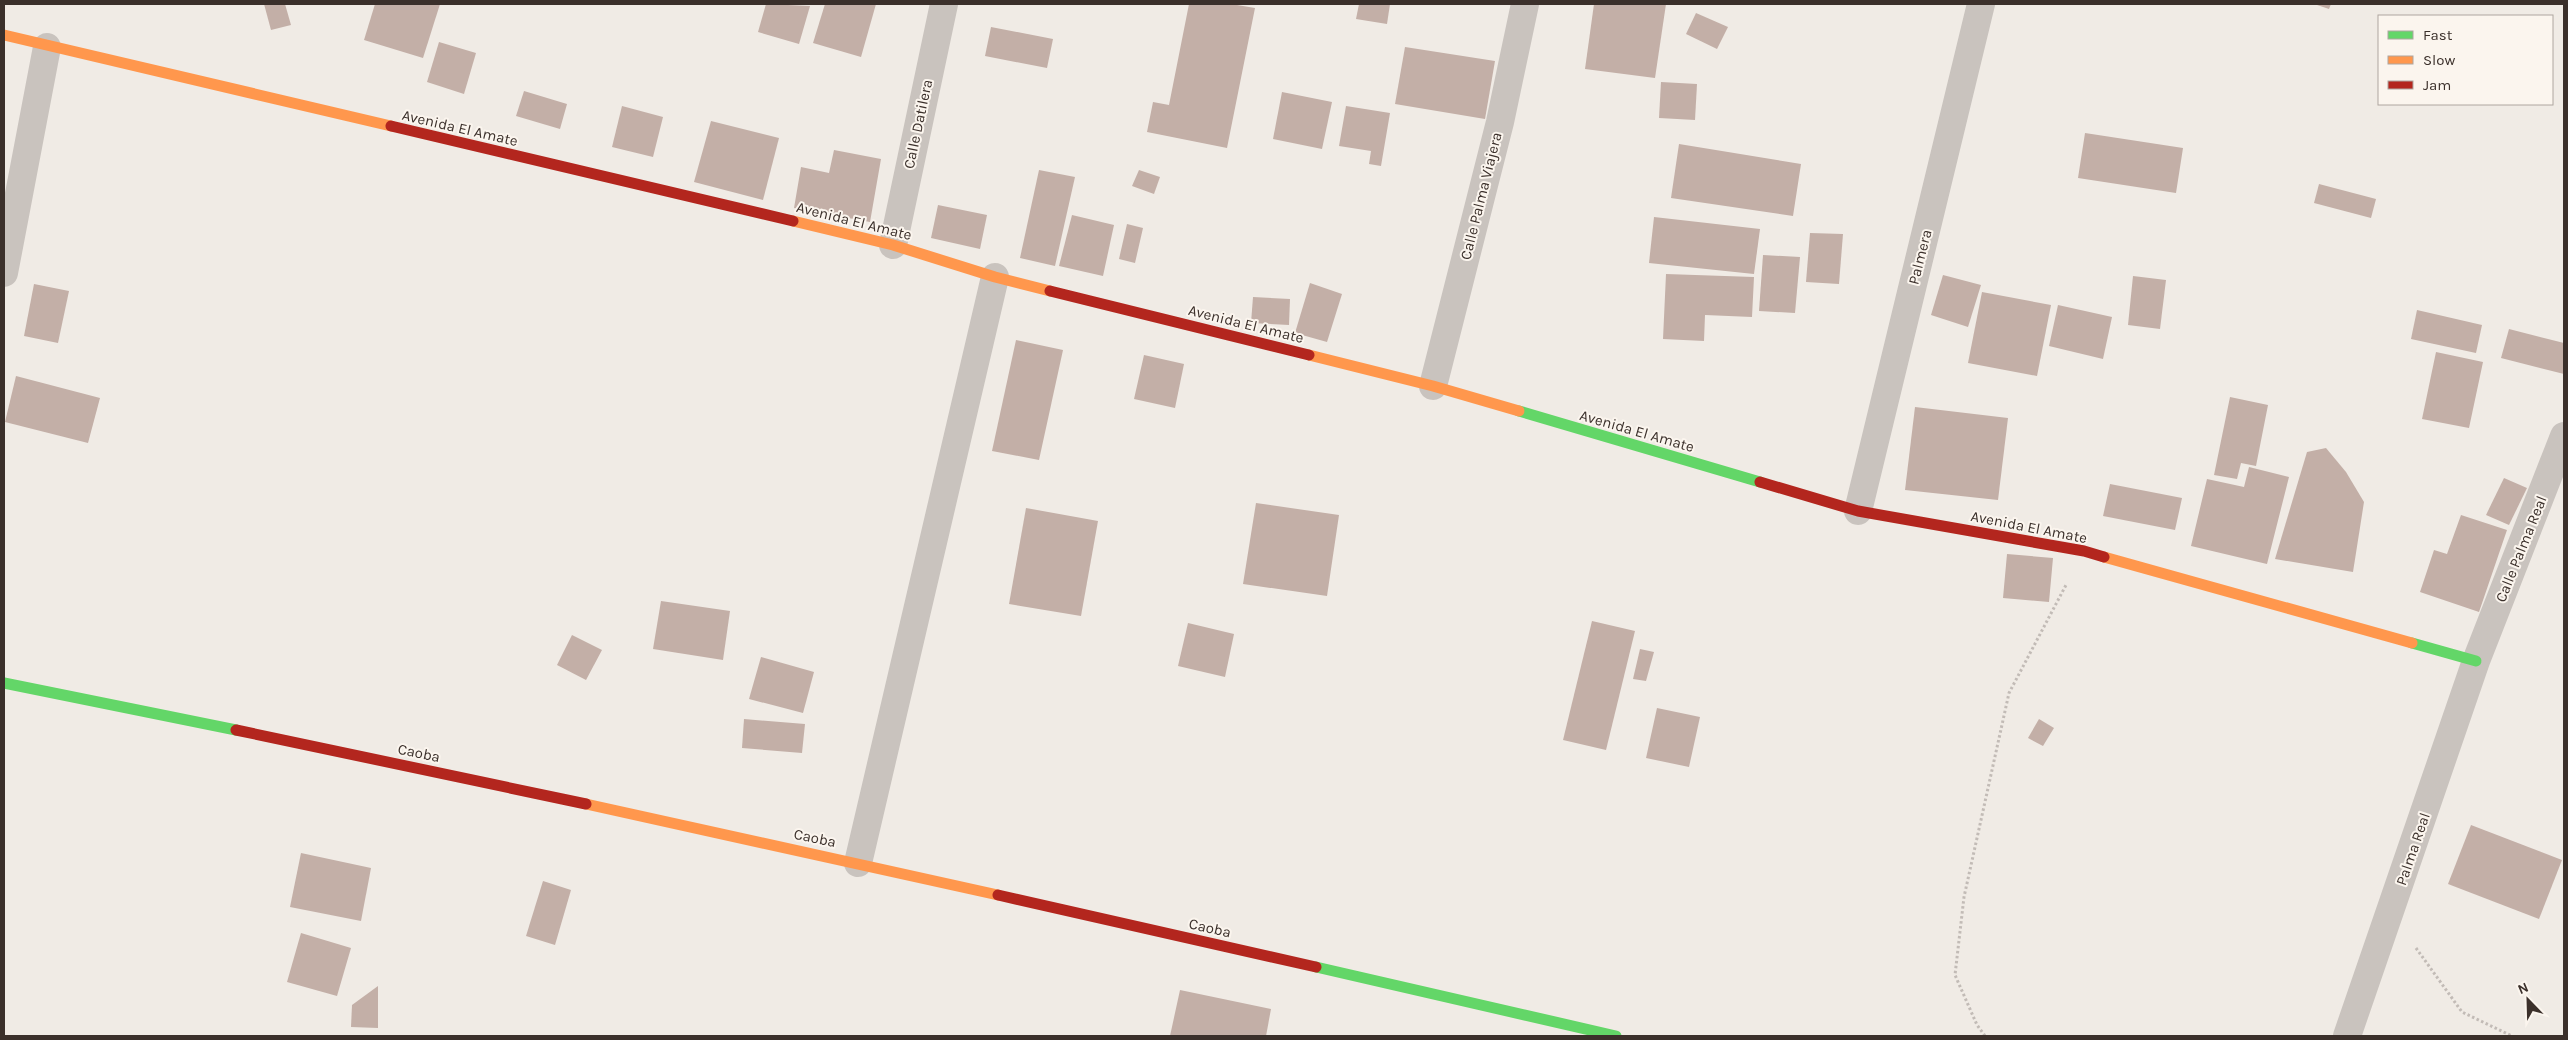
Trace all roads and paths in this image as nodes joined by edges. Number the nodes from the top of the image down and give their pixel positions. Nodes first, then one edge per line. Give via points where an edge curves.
1 (944, 4) edge
2 (1525, 4) edge
3 (1981, 4) edge
4 (4, 35) edge
5 (47, 47) junction
6 (893, 245) junction
7 (4, 273) edge
8 (995, 277) junction
9 (1433, 386) junction
10 (2564, 436) edge
11 (1858, 511) junction
12 (2084, 551) junction
13 (2476, 661) junction
14 (4, 684) edge
15 (858, 863) junction
16 (2391, 914) junction
17 (1616, 1036) edge
18 (1985, 1036) edge
19 (2347, 1036) edge
20 (2512, 1036) edge

1 - 6 street, Calle Datilera
2 - 9 street, Calle Palma Viajera via 1500,122
3 - 11 street, Palmera
4 - 5 street, Avenida El Amate
5 - 6 street, Avenida El Amate
5 - 7 street
6 - 8 street, Avenida El Amate
8 - 9 street, Avenida El Amate
8 - 15 street
9 - 11 street, Avenida El Amate
10 - 13 street, Calle Palma Real
11 - 12 street, Avenida El Amate
12 - 13 street, Avenida El Amate
12 - 18 path via 2009,693 1964,897 1955,975
13 - 16 street, Palma Real
14 - 15 street, Caoba via 356,755
15 - 17 street, Caoba
16 - 19 street, Palma Real
16 - 20 path via 2462,1012

